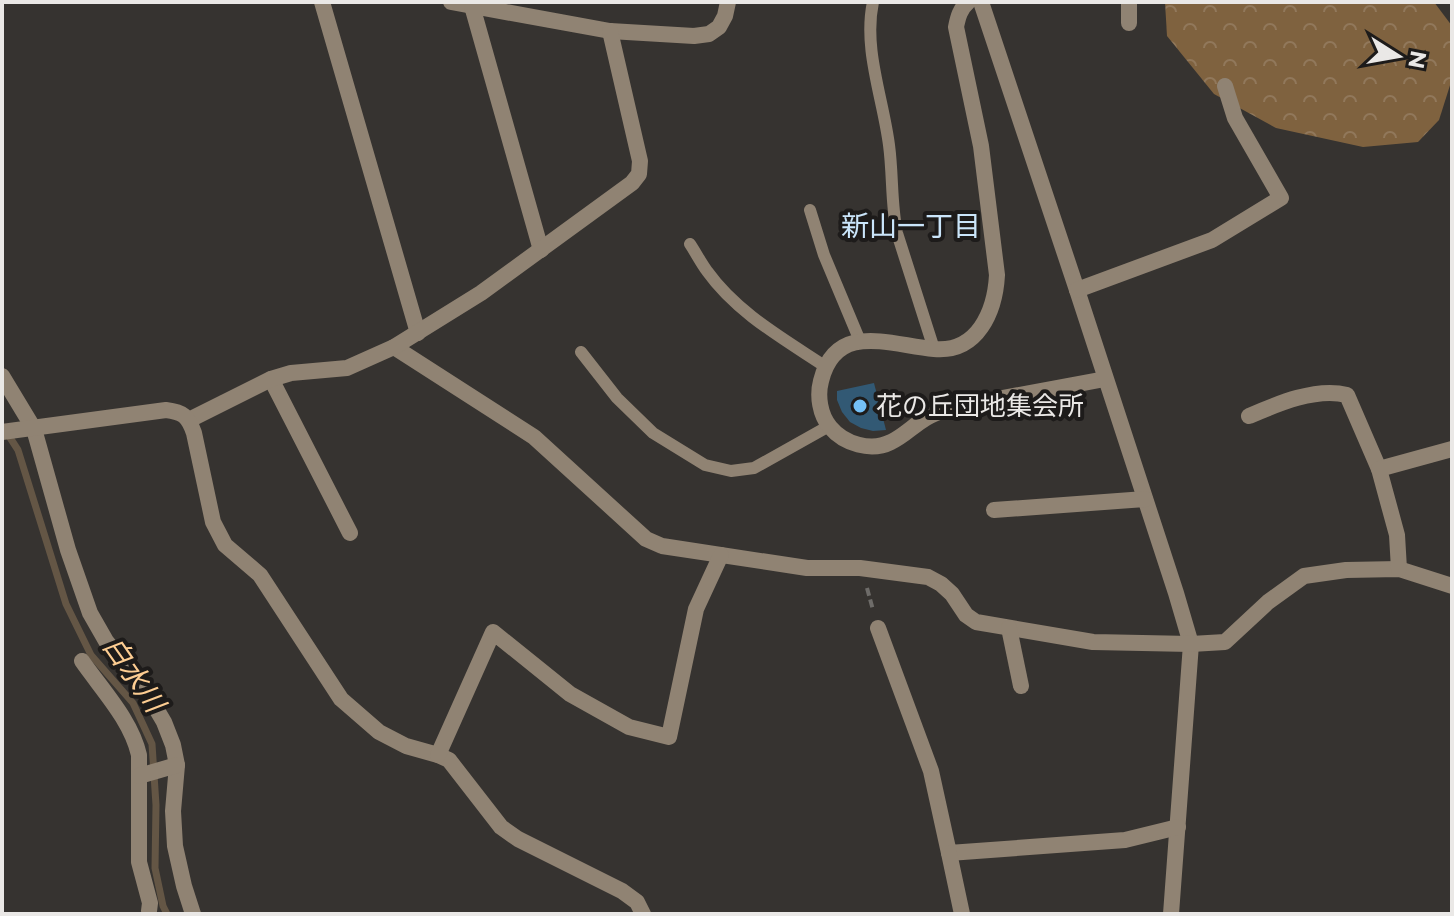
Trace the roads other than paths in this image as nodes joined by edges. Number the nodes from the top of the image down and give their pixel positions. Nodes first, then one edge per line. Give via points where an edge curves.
1 (322, 2) edge
2 (451, 2) edge
3 (728, 2) edge
4 (873, 2) edge
5 (968, 2) edge
6 (981, 2) edge
7 (1129, 2) edge
8 (472, 6) junction
9 (1129, 23) dead end
10 (610, 31) junction
11 (1225, 86) dead end
12 (810, 210) dead end
13 (690, 244) dead end
14 (541, 250) junction
15 (1077, 290) junction
16 (418, 333) junction
17 (860, 341) junction
18 (394, 347) junction
19 (934, 349) junction
20 (581, 352) dead end
21 (826, 367) junction
22 (2, 376) edge
23 (271, 379) junction
24 (1105, 379) junction
25 (1249, 416) dead end
26 (189, 420) junction
27 (829, 426) junction
28 (27, 430) junction
29 (2, 432) edge
30 (1452, 449) edge
31 (1379, 469) junction
32 (1145, 499) junction
33 (994, 510) dead end
34 (350, 533) dead end
35 (721, 555) junction
36 (1399, 569) junction
37 (1452, 586) edge
38 (878, 628) road end
39 (1009, 628) junction
40 (1191, 644) junction
41 (82, 661) dead end
42 (1021, 686) dead end
43 (438, 755) junction
44 (157, 770) junction
45 (1178, 827) junction
46 (949, 853) junction
47 (149, 911) dead end
48 (193, 914) edge
49 (643, 914) edge
50 (962, 914) edge
51 (1171, 914) edge

1 - 16 street
2 - 8 street
3 - 10 street via 719,27 709,34
4 - 19 lane via 870,41 889,147 893,213
5 - 19 street via 956,27 981,146 996,294 976,333 956,347
6 - 15 street
7 - 9 street
8 - 10 street
8 - 14 street
10 - 14 street via 639,174
11 - 15 street via 1235,118 1281,198 1212,240
12 - 17 lane
13 - 21 lane via 735,302
14 - 16 street
15 - 24 street
16 - 18 street
17 - 19 street
17 - 21 street via 835,354
18 - 23 street via 347,368
18 - 35 street via 534,437 646,539
20 - 27 lane via 653,433 705,465 731,471 754,468
21 - 27 street via 819,397
22 - 28 street
23 - 26 street
23 - 34 street
24 - 27 street via 949,408 879,446 851,442
24 - 32 street
25 - 31 street via 1287,399 1347,395
26 - 28 street via 166,410
26 - 43 street via 213,522 225,545 260,575 341,699 379,732
28 - 29 street
28 - 44 street via 90,613 144,688 173,745
30 - 31 street
31 - 36 street via 1397,535
32 - 33 street
32 - 40 street
35 - 39 street via 928,577 952,594 976,622
35 - 43 street via 696,609 669,737 629,727 570,694 493,632
36 - 37 street
36 - 40 street via 1304,576 1225,642
38 - 46 street via 931,771
39 - 40 street via 1093,642
39 - 42 street
40 - 45 street
41 - 44 street via 130,729 139,755
43 - 49 street via 449,760 501,827 622,891
44 - 47 street via 139,862
44 - 48 street via 173,811 175,846
45 - 46 street via 1125,840
45 - 51 street
46 - 50 street

